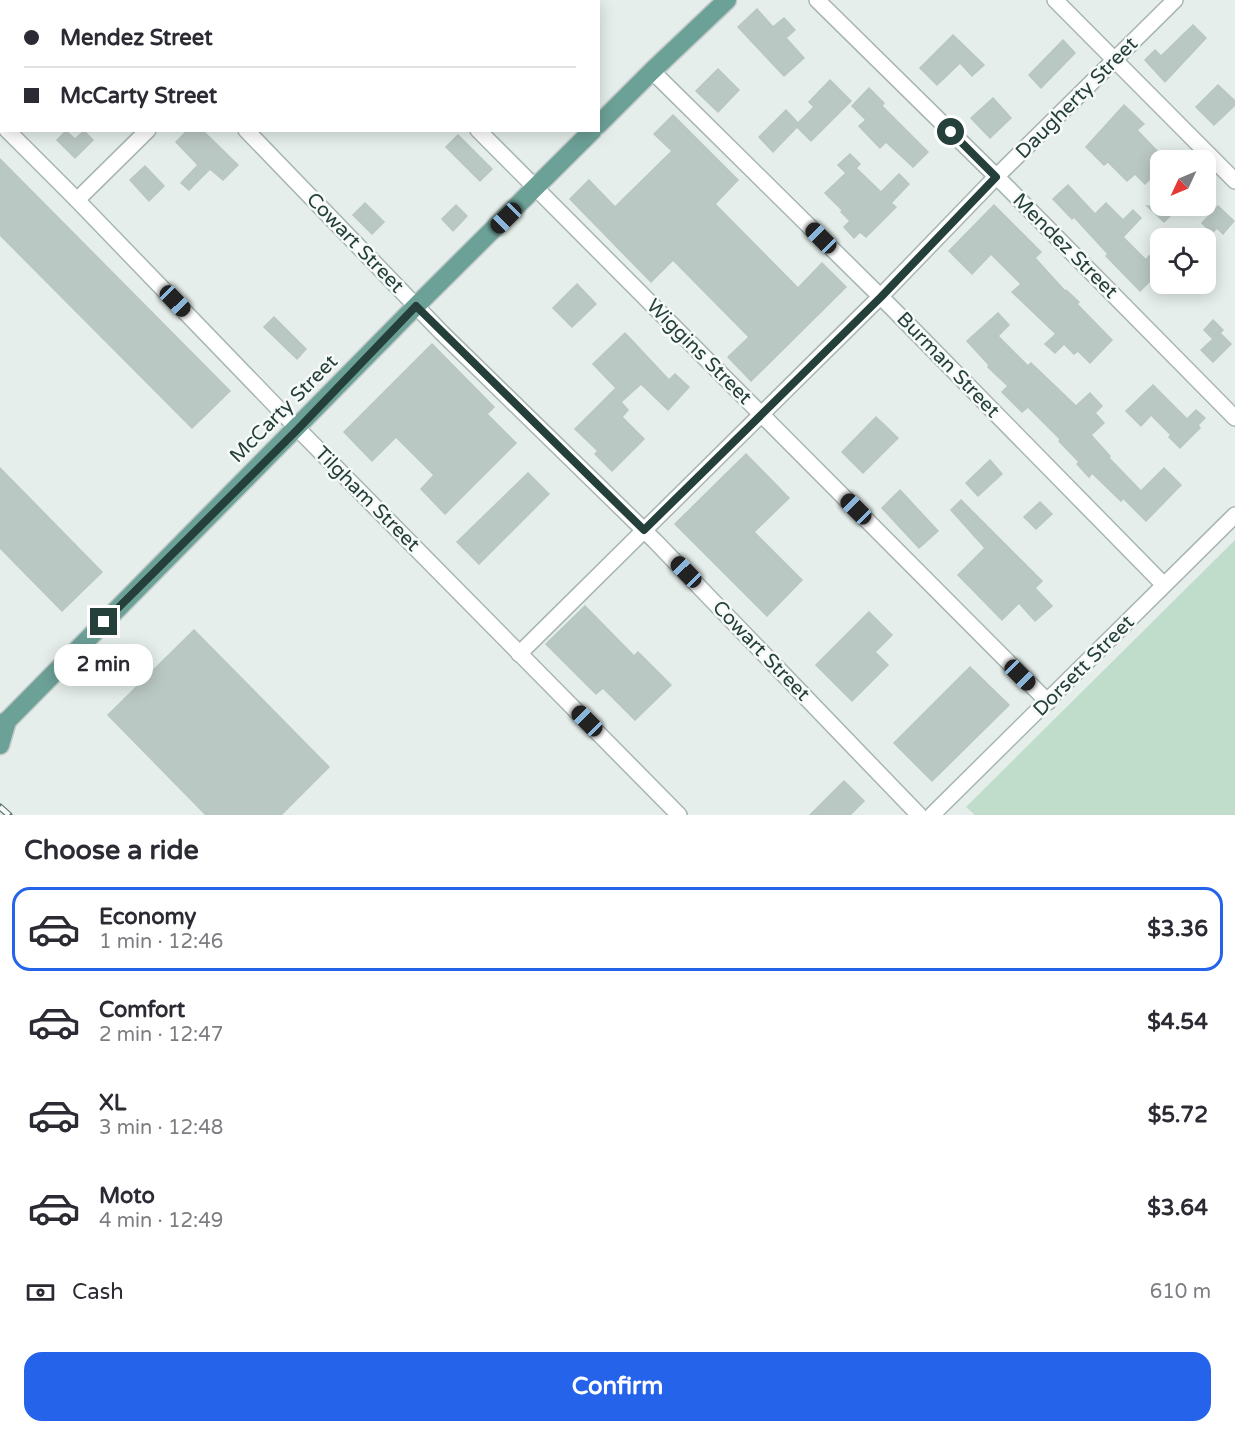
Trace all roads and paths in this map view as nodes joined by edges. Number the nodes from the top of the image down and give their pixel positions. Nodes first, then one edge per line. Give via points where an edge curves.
1 (727, 0) edge
2 (817, 0) edge
3 (1055, 0) edge
4 (1175, 0) edge
5 (1116, 60) junction
6 (652, 71) junction
7 (600, 123) edge
8 (9, 132) edge
9 (146, 132) edge
10 (248, 132) edge
11 (480, 132) edge
12 (591, 132) edge
13 (996, 177) junction
14 (1235, 181) edge
15 (536, 189) junction
16 (77, 200) junction
17 (881, 297) junction
18 (416, 306) junction
19 (762, 415) junction
20 (1235, 418) edge
21 (298, 429) junction
22 (1235, 515) edge
23 (644, 530) junction
24 (1164, 585) junction
25 (519, 654) junction
26 (1048, 702) junction
27 (4, 722) edge
28 (0, 745) edge
29 (680, 815) edge
30 (919, 815) edge
31 (932, 815) edge

1 - 6 main road
2 - 13 street, Mendez Street
3 - 5 street
4 - 5 street, Daugherty Street
5 - 13 street, Daugherty Street
5 - 14 street
6 - 7 main road
6 - 17 street, Burman Street
8 - 16 street, Tilgham Street
9 - 16 street
10 - 18 street, Cowart Street
11 - 15 street, Wiggins Street
12 - 15 main road, McCarty Street
13 - 17 street, Daugherty Street
13 - 20 street, Mendez Street
15 - 18 main road, McCarty Street
15 - 19 street, Wiggins Street
16 - 21 street, Tilgham Street
17 - 19 street, Daugherty Street
17 - 24 street, Burman Street
18 - 21 main road, McCarty Street
18 - 23 street, Cowart Street
19 - 23 street, Daugherty Street
19 - 26 street, Wiggins Street
21 - 25 street, Tilgham Street
21 - 27 main road, McCarty Street
22 - 24 street, Dorsett Street
23 - 25 street, Daugherty Street
23 - 30 street, Cowart Street
24 - 26 street, Dorsett Street
25 - 29 street, Tilgham Street
26 - 31 street, Dorsett Street
27 - 28 main road, McCarty Street

